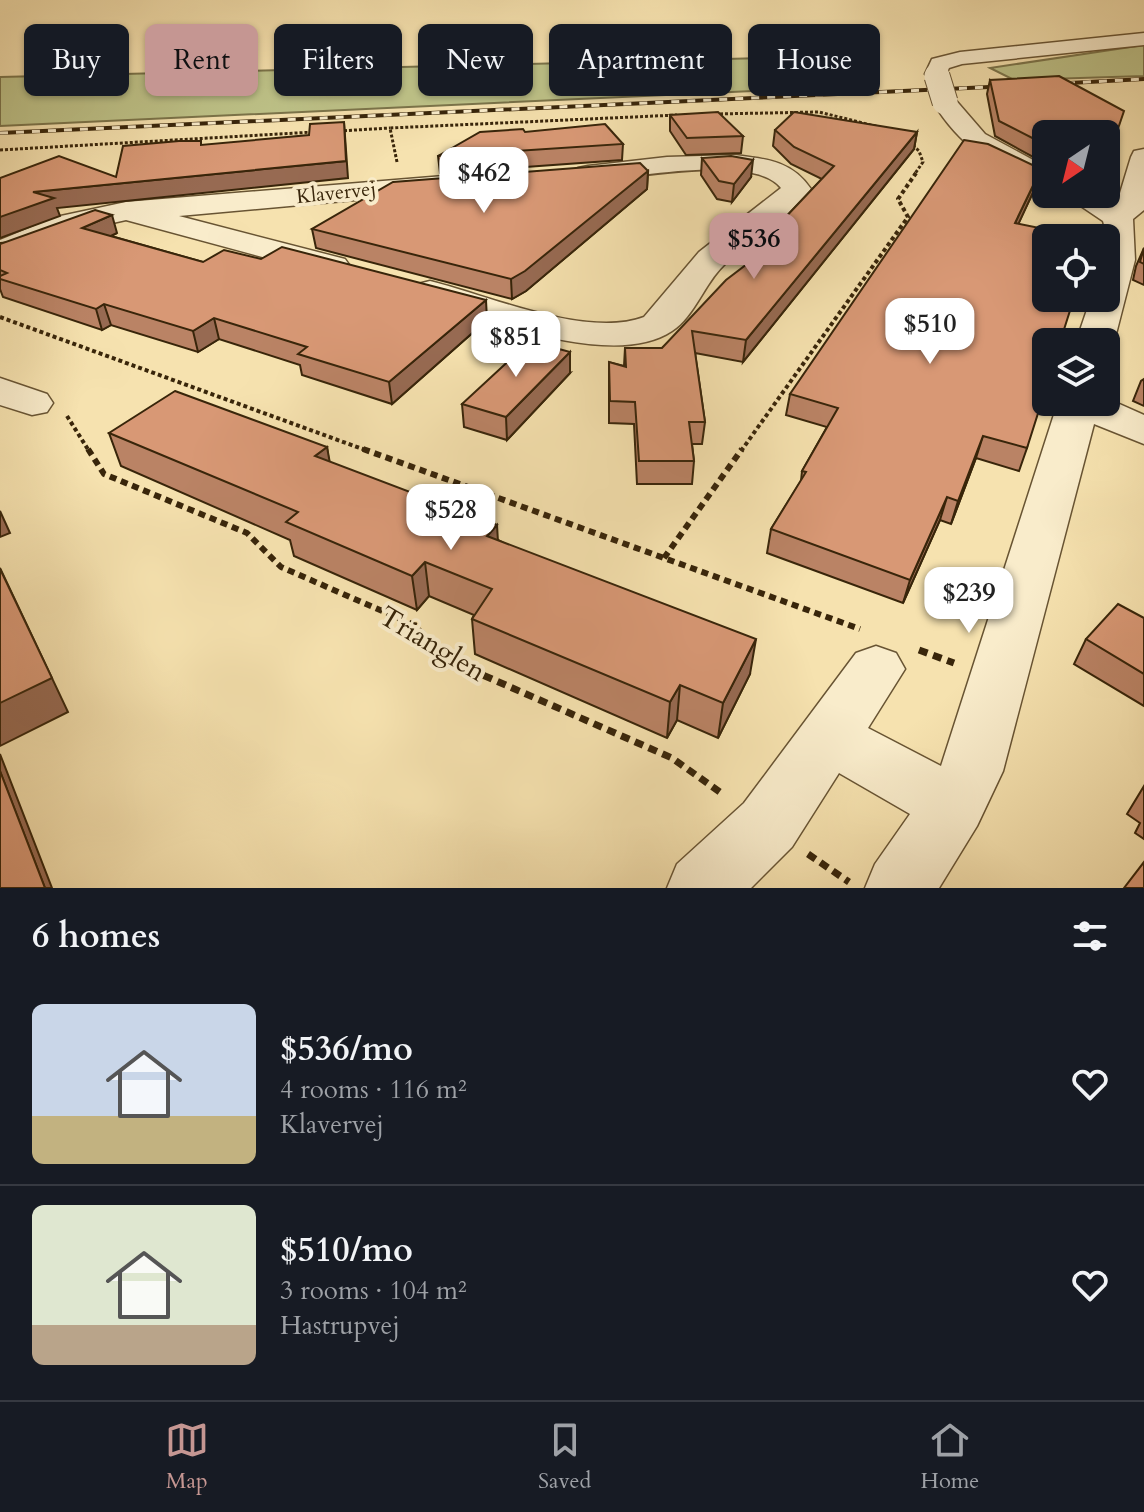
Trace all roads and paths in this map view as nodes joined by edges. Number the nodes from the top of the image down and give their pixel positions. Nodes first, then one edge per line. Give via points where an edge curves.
1 (1144, 39) edge
2 (702, 114) edge
3 (686, 115) edge
4 (390, 128) junction
5 (885, 130) edge
6 (908, 141) edge
7 (0, 150) edge
8 (1144, 157) edge
9 (1032, 171) edge
10 (554, 177) edge
11 (472, 184) edge
12 (402, 187) junction
13 (1110, 208) edge
14 (126, 211) junction
15 (1131, 217) edge
16 (0, 252) edge
17 (0, 317) edge
18 (1099, 328) edge
19 (16, 396) edge
20 (1076, 416) edge
21 (1111, 416) edge
22 (1144, 431) edge
23 (664, 558) junction
24 (884, 649) junction
25 (998, 679) junction
26 (829, 737) junction
27 (954, 805) junction
28 (768, 825) junction
29 (702, 888) edge
30 (900, 888) edge

1 - 9 street, bridge via 940,64 936,74 957,125 975,141
2 - 5 path via 795,110 862,119
3 - 4 path
4 - 7 path
4 - 12 path
6 - 23 path via 923,162 898,199 908,217
8 - 15 street
10 - 14 street, Klavervej via 747,163 786,174 797,189 775,213 708,262 663,321 642,332 614,335 573,329
11 - 12 street, Klavervej
12 - 14 street, Klavervej
13 - 15 street
14 - 16 street, Klavervej via 67,224
15 - 18 street via 1122,228
17 - 23 path
19 - 28 path, Trianglen via 70,418 104,474 247,533 281,567 412,624 460,665 672,758
20 - 25 street
21 - 22 street
23 - 24 path
24 - 25 path
24 - 26 street
25 - 27 street via 971,771
26 - 27 street
26 - 28 street
27 - 30 street
28 - 29 street

